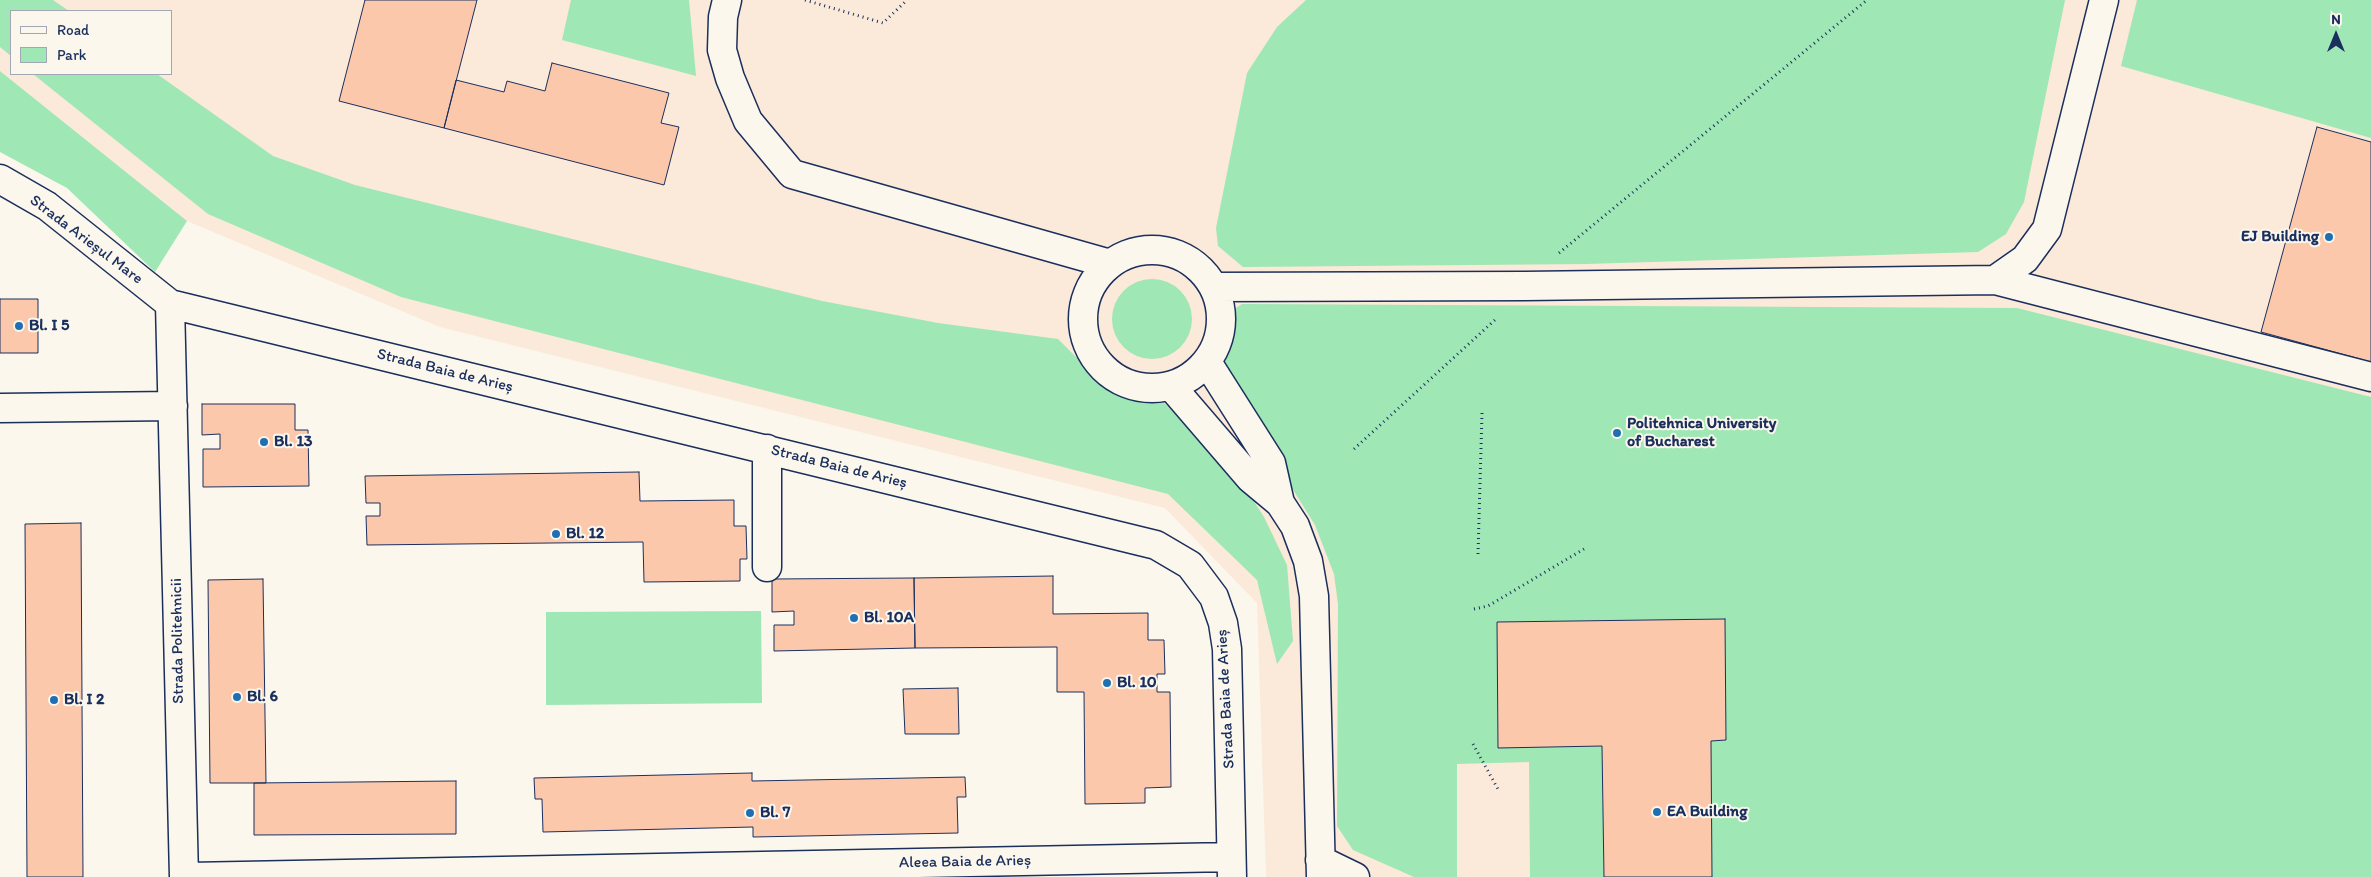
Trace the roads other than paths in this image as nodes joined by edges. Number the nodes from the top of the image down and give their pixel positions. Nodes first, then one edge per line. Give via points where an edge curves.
1 (727, 0) edge
2 (2104, 0) edge
3 (0, 179) edge
4 (1110, 264) junction
5 (1995, 280) junction
6 (1214, 287) junction
7 (170, 304) junction
8 (1207, 362) junction
9 (2371, 378) edge
10 (1171, 386) junction
11 (173, 406) junction
12 (0, 408) edge
13 (767, 449) junction
14 (1280, 503) junction
15 (767, 567) dead end
16 (1231, 867) edge
17 (1320, 868) edge
18 (857, 870) edge
19 (529, 874) edge
20 (184, 877) edge
21 (189, 877) edge
22 (1355, 877) edge

1 - 4 street via 722,50 730,78 748,121 792,174
2 - 5 street via 2047,229 2025,259
3 - 7 street, Strada Arieșul Mare via 47,206
4 - 6 street via 1132,252 1171,252 1196,265
4 - 10 street via 1094,282 1084,305 1087,345 1108,372 1131,385 1151,389
5 - 6 street
5 - 9 street
6 - 8 street via 1221,306 1222,326 1217,345
7 - 11 street, Strada Politehnicii
7 - 13 street, Strada Baia de Arieș
8 - 10 street via 1184,381
8 - 14 street via 1271,463
10 - 14 street via 1250,478
11 - 12 street
11 - 20 street, Strada Politehnicii
13 - 15 street
13 - 16 street, Strada Baia de Arieș via 1156,545 1190,565 1214,597 1227,649
14 - 17 street via 1295,526 1308,561 1314,596
16 - 18 street, Aleea Baia de Arieș
17 - 22 street
18 - 19 street, Aleea Baia de Arieș
19 - 21 street, Aleea Baia de Arieș

